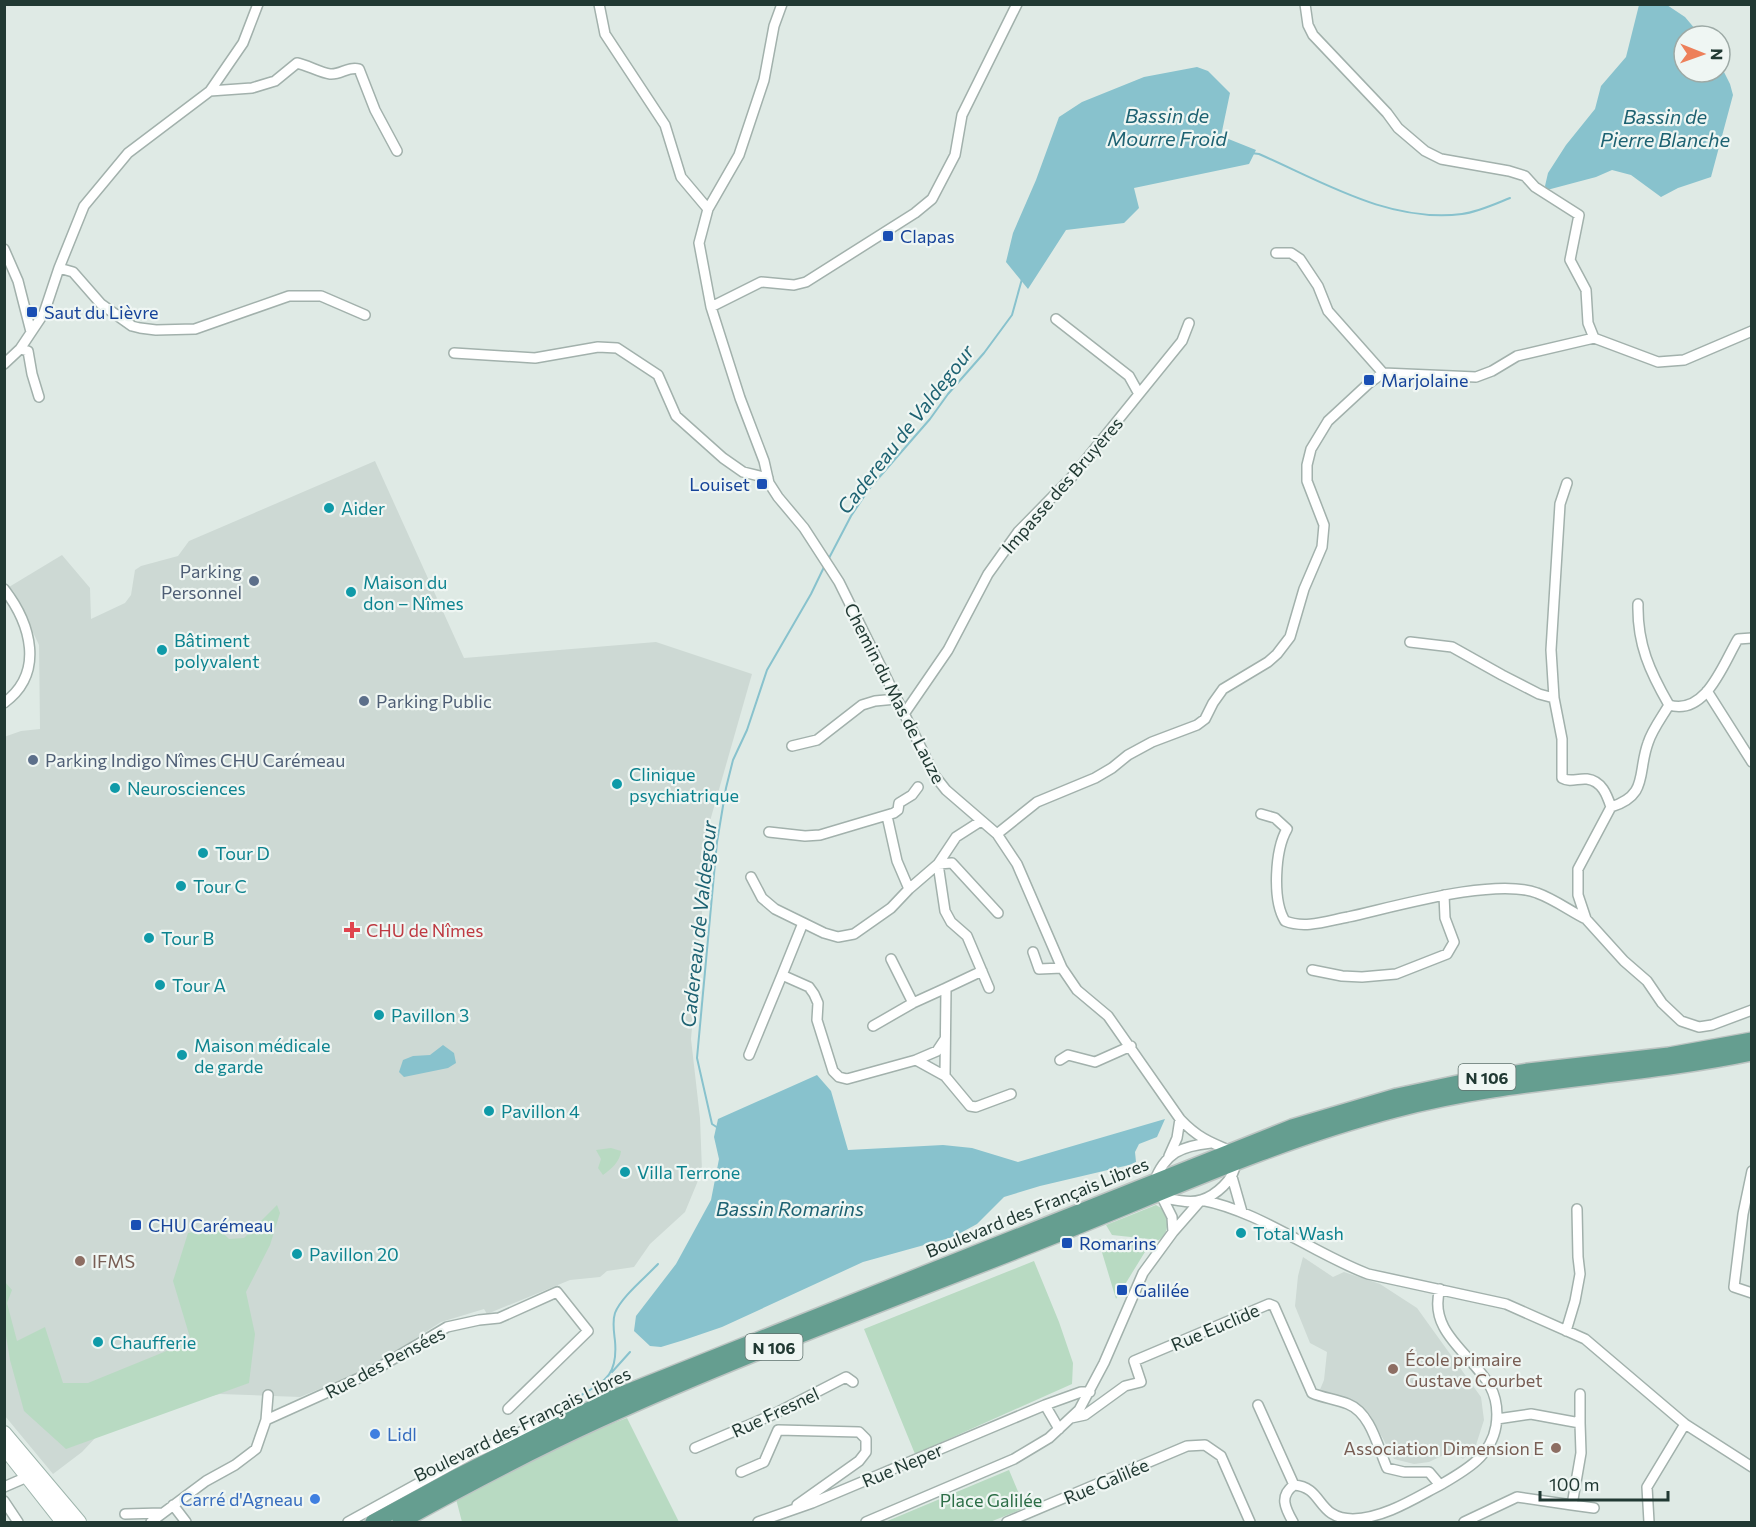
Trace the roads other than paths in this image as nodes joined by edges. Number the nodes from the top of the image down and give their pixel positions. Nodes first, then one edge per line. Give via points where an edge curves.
1 (258, 4) edge
2 (599, 4) edge
3 (782, 4) edge
4 (1017, 4) edge
5 (1305, 4) edge
6 (210, 91) junction
7 (397, 151) dead end
8 (708, 209) junction
9 (4, 249) edge
10 (1276, 253) dead end
11 (58, 268) junction
12 (711, 307) junction
13 (365, 315) dead end
14 (1056, 319) dead end
15 (1189, 323) dead end
16 (1752, 331) edge
17 (31, 332) junction
18 (1594, 338) junction
19 (20, 349) junction
20 (454, 353) dead end
21 (4, 364) edge
22 (1383, 373) junction
23 (1140, 394) junction
24 (39, 397) dead end
25 (764, 478) junction
26 (1567, 483) dead end
27 (4, 589) edge
28 (1638, 604) dead end
29 (1752, 638) edge
30 (1410, 642) dead end
31 (1707, 691) junction
32 (1554, 698) junction
33 (896, 699) junction
34 (4, 703) edge
35 (1669, 705) junction
36 (904, 714) junction
37 (792, 746) dead end
38 (1752, 762) edge
39 (918, 787) dead end
40 (1611, 807) junction
41 (1261, 814) dead end
42 (887, 816) junction
43 (981, 820) junction
44 (769, 832) dead end
45 (997, 834) junction
46 (938, 864) junction
47 (751, 877) dead end
48 (909, 889) junction
49 (1444, 895) junction
50 (998, 913) dead end
51 (1586, 919) junction
52 (803, 923) junction
53 (1033, 952) dead end
54 (891, 959) dead end
55 (1062, 968) junction
56 (1312, 970) dead end
57 (982, 971) junction
58 (782, 975) junction
59 (946, 988) junction
60 (989, 988) dead end
61 (913, 1003) junction
62 (1752, 1010) edge
63 (873, 1026) dead end
64 (945, 1039) junction
65 (1752, 1040) edge
66 (1131, 1046) junction
67 (1752, 1053) edge
68 (749, 1055) dead end
69 (916, 1060) junction
70 (1060, 1060) dead end
71 (945, 1076) junction
72 (1011, 1094) dead end
73 (1180, 1119) junction
74 (1211, 1143) junction
75 (1169, 1156) junction
76 (1233, 1163) junction
77 (1752, 1171) edge
78 (1159, 1191) junction
79 (1201, 1200) junction
80 (1578, 1209) dead end
81 (1242, 1212) junction
82 (1173, 1232) junction
83 (1440, 1289) junction
84 (1752, 1293) edge
85 (1566, 1331) junction
86 (853, 1382) dead end
87 (1090, 1392) junction
88 (1580, 1394) dead end
89 (268, 1395) dead end
90 (612, 1398) junction
91 (1045, 1405) junction
92 (1258, 1405) dead end
93 (508, 1409) dead end
94 (772, 1415) junction
95 (1071, 1418) junction
96 (1497, 1419) junction
97 (266, 1420) junction
98 (1580, 1423) junction
99 (1685, 1424) junction
100 (1059, 1429) junction
101 (777, 1430) junction
102 (4, 1433) edge
103 (4, 1447) edge
104 (694, 1448) dead end
105 (1752, 1467) edge
106 (741, 1472) dead end
107 (27, 1477) junction
108 (1294, 1485) junction
109 (1440, 1485) junction
110 (4, 1487) edge
111 (4, 1501) edge
112 (174, 1504) junction
113 (1572, 1505) junction
114 (1594, 1508) dead end
115 (788, 1511) junction
116 (162, 1513) junction
117 (125, 1514) junction
118 (18, 1522) edge
119 (63, 1522) edge
120 (79, 1522) edge
121 (132, 1522) edge
122 (150, 1522) edge
123 (186, 1522) edge
124 (348, 1522) edge
125 (372, 1522) edge
126 (400, 1522) edge
127 (758, 1522) edge
128 (866, 1522) edge
129 (1007, 1522) edge
130 (1250, 1522) edge
131 (1293, 1522) edge
132 (1464, 1522) edge
133 (1649, 1522) edge

1 - 6 street via 243,43
2 - 8 street via 605,34 665,125 681,177
3 - 8 street, Chemin du Mas de Lauze via 764,80 739,155
4 - 12 street via 962,115 954,155 932,199 806,282 761,282
5 - 18 street via 1313,35 1398,128 1425,151 1441,159 1525,177 1579,215 1570,260 1586,290 1588,323
6 - 7 street via 252,88 275,81 297,63 327,74 352,67 359,69
6 - 11 street via 128,153 84,206
8 - 12 street, Chemin du Mas de Lauze via 699,243
9 - 17 street via 18,281
10 - 22 street via 1292,253 1300,259 1318,286 1328,311
11 - 13 street via 72,272 101,304 140,328 195,329 289,296 321,296
11 - 17 street via 44,313
12 - 25 street, Chemin du Mas de Lauze via 764,462
14 - 23 street via 1129,376
15 - 23 street, Impasse des Bruyères via 1182,341
16 - 18 street via 1684,360 1658,362
17 - 19 street
18 - 22 street via 1517,356 1476,377
19 - 21 street
19 - 24 street via 28,351
20 - 25 street via 535,358 598,347 617,348 658,375 676,416 723,458 743,472
22 - 45 street via 1328,421 1311,449 1307,481 1324,525 1322,547 1290,637 1277,654 1223,689 1197,725 1152,742 1095,778 1037,802
23 - 36 street, Impasse des Bruyères via 1071,478 1018,532 988,574 948,650
25 - 33 street, Chemin du Mas de Lauze via 804,528 839,582
26 - 32 street via 1560,504 1551,650
27 - 34 street via 25,628 31,659 14,696
28 - 35 street via 1638,625 1650,672
29 - 31 street via 1738,639
30 - 32 street via 1452,647 1539,694
31 - 35 street via 1694,705
31 - 38 street
32 - 40 street via 1562,739 1562,778 1588,779 1599,784 1607,792
33 - 36 street, Chemin du Mas de Lauze
33 - 37 street via 862,705 817,740
35 - 40 street via 1647,743 1634,794 1626,802
36 - 43 street, Chemin du Mas de Lauze via 935,776
39 - 42 street via 899,803 898,810
40 - 51 street via 1578,869 1578,895
41 - 49 street via 1275,818 1287,829 1278,875 1278,906 1285,921 1306,925
42 - 44 street via 820,835
42 - 48 street via 897,861
43 - 45 street, Chemin du Mas de Lauze
43 - 46 street via 957,837
45 - 55 street, Chemin du Mas de Lauze via 1017,864
46 - 48 street
46 - 50 street via 952,863
46 - 57 street via 945,911 967,936
47 - 52 street via 762,898
48 - 52 street via 891,908 854,933 838,937
49 - 51 street via 1501,889 1537,892
49 - 56 street via 1445,918 1454,942 1447,954 1396,974 1362,977
51 - 62 street via 1681,1022 1699,1027 1712,1025
52 - 58 street
53 - 55 street via 1039,969
54 - 61 street
55 - 66 street, Chemin du Mas de Lauze via 1077,990 1108,1016
57 - 59 street
57 - 60 street
58 - 68 street
58 - 69 street via 809,987 814,994 817,1020 833,1071 839,1077 847,1079
59 - 61 street
59 - 64 street
61 - 63 street
64 - 69 street via 937,1051
64 - 71 street
65 - 76 main road, Boulevard des Français Libres / N 106 via 1434,1087 1292,1127
66 - 70 street via 1095,1062 1068,1055
66 - 73 street, Chemin du Mas de Lauze
67 - 76 main road, Boulevard des Français Libres / N 106 via 1670,1068 1522,1084 1438,1100 1354,1121
69 - 71 street
71 - 72 street via 970,1106
73 - 74 street, Chemin du Mas de Lauze
73 - 75 street
74 - 75 street via 1186,1147
74 - 76 street, Chemin du Mas de Lauze
75 - 78 street via 1161,1166
76 - 78 main road, Boulevard des Français Libres / N 106
76 - 79 street via 1214,1192
76 - 81 street
77 - 84 street via 1734,1287
78 - 79 street via 1179,1201
78 - 82 street via 1172,1217
78 - 90 main road, Boulevard des Français Libres / N 106
78 - 126 main road, Boulevard des Français Libres / N 106 via 601,1419
79 - 81 street
79 - 82 street
80 - 85 street via 1580,1274
81 - 83 street via 1368,1275
82 - 87 street via 1143,1273
83 - 85 street via 1506,1304
83 - 96 street via 1437,1306 1443,1325 1489,1385 1496,1401
85 - 99 street via 1585,1339
86 - 94 street, Rue Fresnel via 846,1377
87 - 91 street, Rue Neper
87 - 95 street
88 - 98 street
89 - 97 street
90 - 124 street via 468,1456
90 - 125 main road, Boulevard des Français Libres / N 106
91 - 100 street
91 - 115 street, Rue Neper
92 - 108 street
93 - 97 street, Rue des Pensées via 588,1331 557,1292 499,1318 447,1327 368,1374
94 - 101 street
94 - 104 street, Rue Fresnel
95 - 100 street
95 - 109 street, Rue Euclide via 1085,1415 1125,1386 1140,1382 1134,1361 1269,1304 1274,1306 1311,1392 1350,1404 1366,1418 1387,1468 1429,1472
96 - 98 street via 1531,1414
96 - 109 street via 1492,1441 1483,1456
97 - 112 street via 256,1449
98 - 113 street via 1581,1453
99 - 105 street
99 - 133 street via 1647,1487
100 - 128 street via 1014,1459
101 - 106 street via 764,1462
101 - 115 street via 859,1432 866,1438 866,1452 859,1461
102 - 120 main road
103 - 107 main road
107 - 110 street
107 - 119 main road
108 - 109 street via 1311,1490 1330,1514 1351,1519 1376,1516
108 - 131 street via 1284,1498
111 - 118 street
112 - 116 street
112 - 123 street
113 - 114 street
113 - 132 street via 1517,1497
115 - 127 street, Rue Neper
116 - 117 street
116 - 122 street
117 - 121 street
117 - 122 street
129 - 130 street, Rue Galilée via 1187,1446 1205,1445 1221,1456

